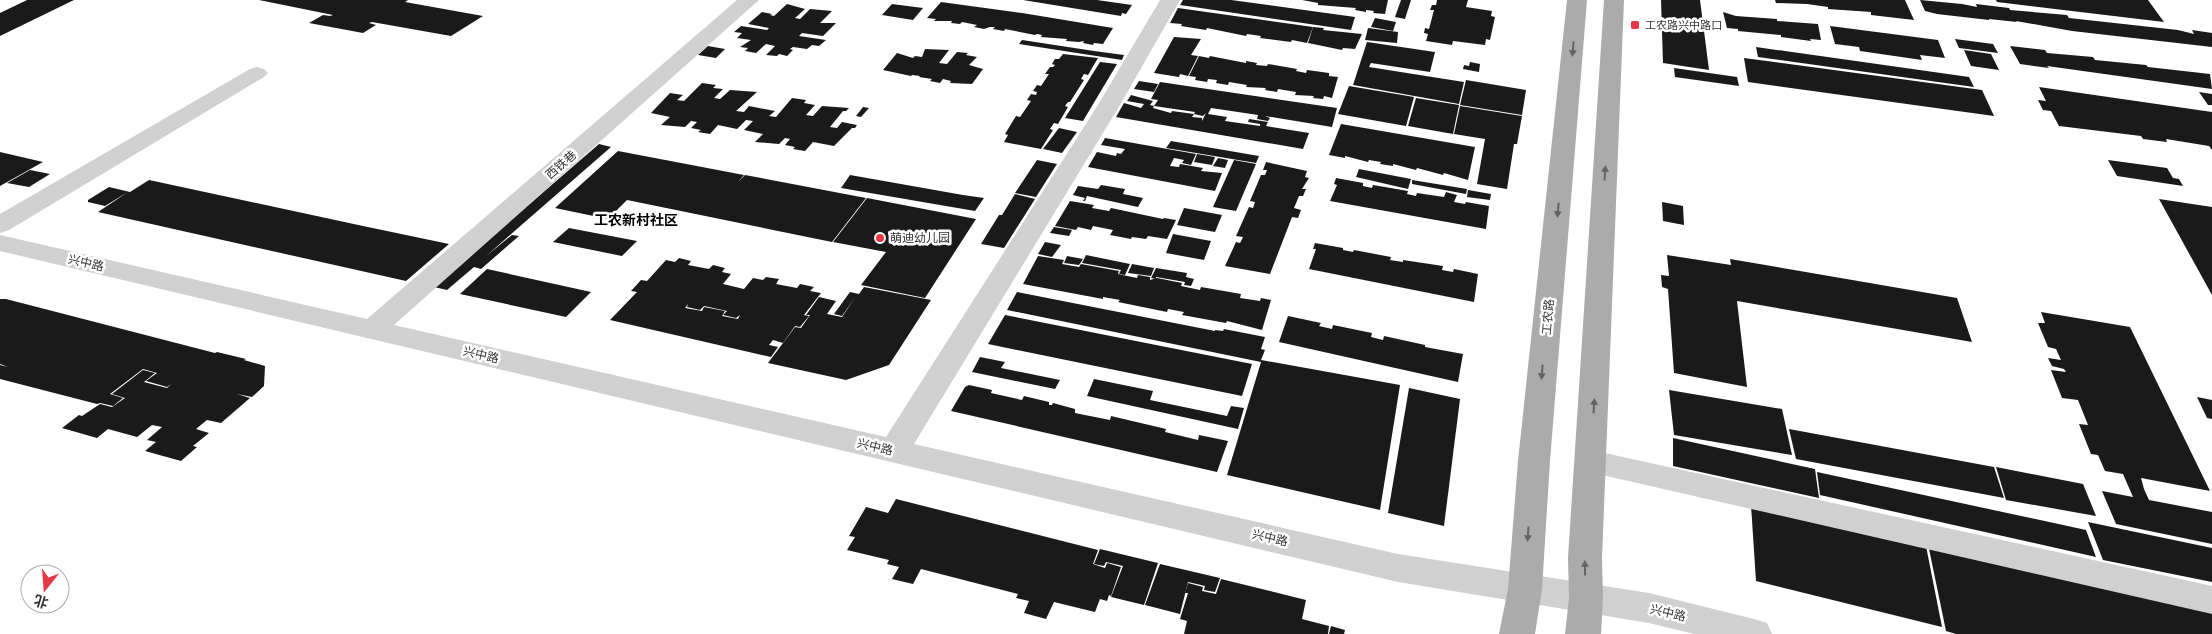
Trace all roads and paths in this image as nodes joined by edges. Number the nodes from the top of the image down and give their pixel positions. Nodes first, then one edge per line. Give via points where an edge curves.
1 (749, 0) edge
2 (1170, 0) edge
3 (1577, 0) edge
4 (1614, 0) edge
5 (257, 73) dead end
6 (0, 225) edge
7 (0, 243) edge
8 (373, 329) junction
9 (894, 451) junction
10 (1591, 462) junction
11 (1525, 589) junction
12 (1586, 598) junction
13 (2212, 600) edge
14 (1517, 634) edge
15 (1583, 634) edge
16 (1754, 634) edge

1 - 8 street, 西铁巷
2 - 9 street via 1109,105
3 -> 11 main road, 工农路
10 -> 4 main road
5 - 6 street
7 - 8 street, 兴中路
8 - 9 street, 兴中路
9 - 11 street, 兴中路 via 1398,568
12 -> 10 main road via 1584,558
10 - 13 street
11 - 12 street, 兴中路
11 - 14 main road, 工农路
12 - 15 main road
12 - 16 street, 兴中路 via 1649,608

